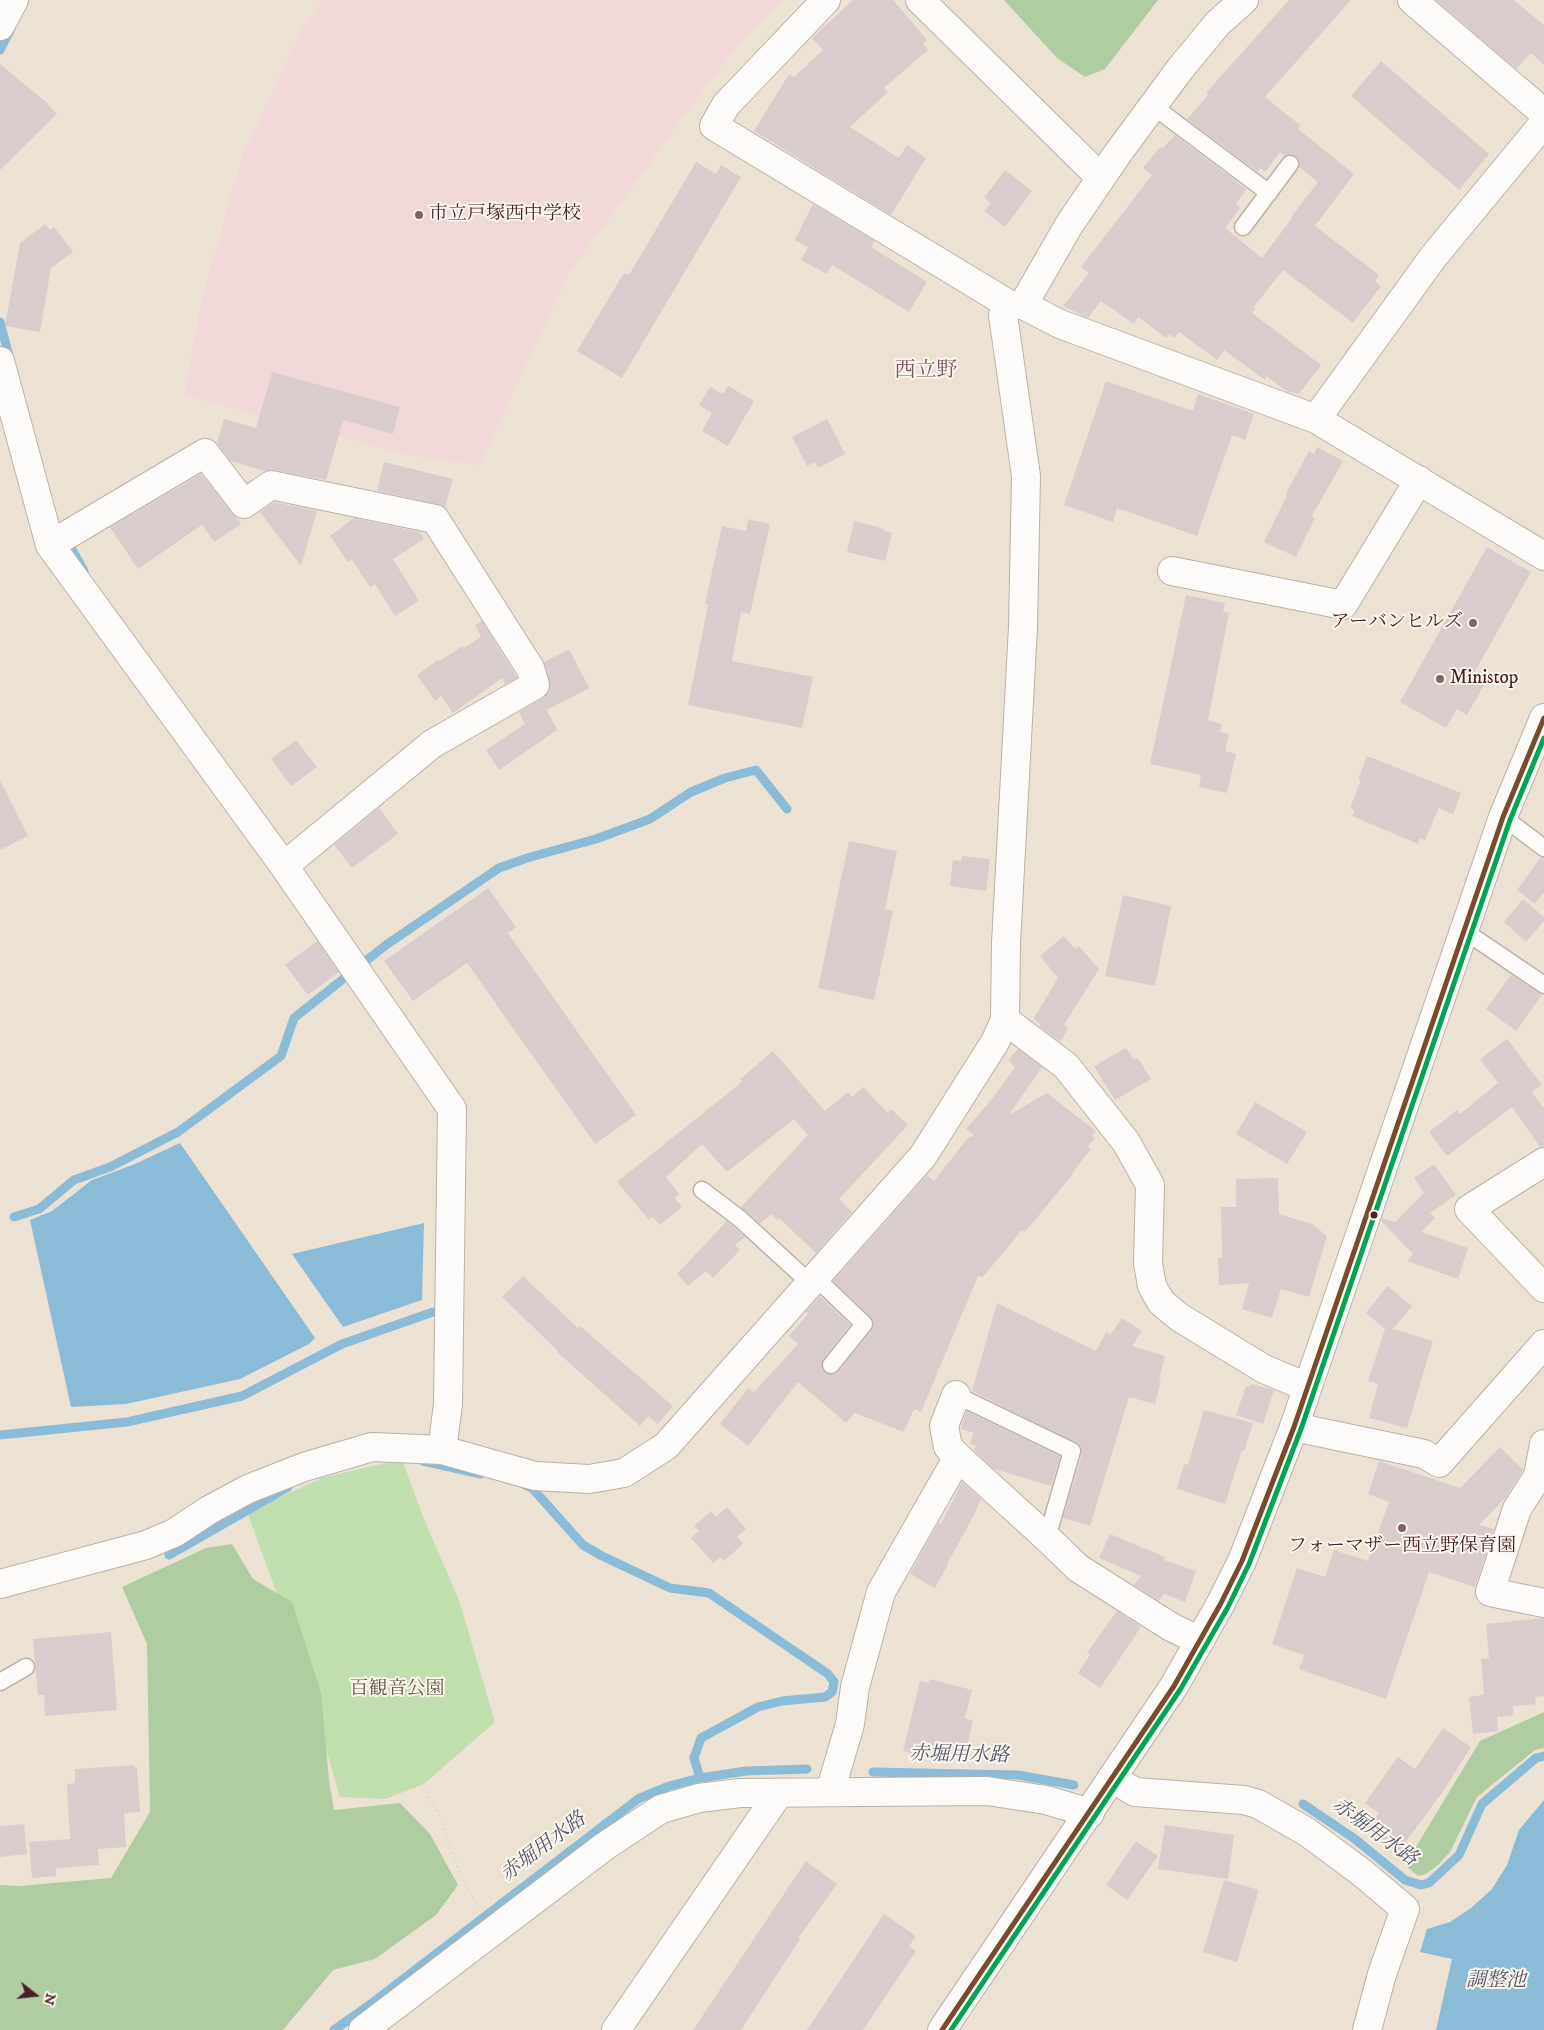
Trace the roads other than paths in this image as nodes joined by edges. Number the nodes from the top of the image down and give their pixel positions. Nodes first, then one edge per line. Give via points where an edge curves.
1 (14, 0) edge
2 (826, 0) edge
3 (920, 0) edge
4 (1244, 0) edge
5 (1412, 0) edge
6 (0, 26) edge
7 (1153, 106) junction
8 (1544, 113) edge
9 (1544, 123) edge
10 (1290, 164) dead end
11 (1101, 178) junction
12 (1268, 194) junction
13 (1243, 227) dead end
14 (1016, 305) junction
15 (0, 360) edge
16 (1316, 419) junction
17 (1419, 480) junction
18 (50, 545) junction
19 (1544, 556) edge
20 (1172, 571) dead end
21 (1544, 718) edge
22 (1503, 817) junction
23 (1544, 848) edge
24 (284, 866) junction
25 (1463, 930) junction
26 (1544, 985) edge
27 (1005, 1020) junction
28 (1544, 1162) edge
29 (702, 1190) dead end
30 (812, 1280) junction
31 (1544, 1288) edge
32 (1541, 1352) edge
33 (831, 1365) dead end
34 (1307, 1387) junction
35 (956, 1395) joint
36 (1294, 1427) junction
37 (1544, 1444) edge
38 (442, 1450) junction
39 (958, 1457) junction
40 (1541, 1476) edge
41 (1047, 1538) junction
42 (0, 1584) edge
43 (1544, 1603) edge
44 (1200, 1641) junction
45 (26, 1667) dead end
46 (0, 1682) edge
47 (1112, 1778) junction
48 (830, 1792) junction
49 (779, 1793) junction
50 (1090, 1813) junction
51 (363, 2030) edge
52 (616, 2030) edge
53 (942, 2030) edge
54 (1367, 2030) edge

1 - 6 street
2 - 14 street via 726,105 714,126
3 - 11 street
4 - 7 street via 1218,23
5 - 8 street
7 - 11 street
7 - 12 lane
9 - 16 street via 1434,256
10 - 12 lane
11 - 14 street
12 - 13 lane
14 - 16 street
14 - 27 street via 1003,315 1026,476 1024,627 1006,943
15 - 18 street
16 - 17 street
17 - 19 street
17 - 20 street via 1343,605
18 - 24 street
18 - 24 street via 205,453 244,504 271,485 435,519 530,668 535,685 432,744
21 - 22 street
22 - 23 lane
22 - 25 street
24 - 38 street via 452,1109 448,1404
25 - 26 lane
25 - 34 street
27 - 30 street via 995,1042 923,1156
27 - 34 street via 1066,1066 1126,1142 1150,1185 1148,1263 1152,1286 1161,1302 1179,1317 1264,1369
28 - 31 street via 1469,1209
29 - 30 lane
30 - 33 lane via 864,1324
30 - 38 street via 666,1446 624,1473 589,1479 535,1476
32 - 36 street via 1439,1462 1424,1454
34 - 36 street
35 - 39 street via 944,1426 948,1447
35 - 41 lane via 1072,1451
36 - 44 street via 1242,1561
37 - 40 street
38 - 42 street via 372,1447 304,1466 248,1489 174,1533 146,1545
39 - 41 street
39 - 48 street via 882,1592
40 - 43 street via 1517,1509 1490,1592
41 - 44 street via 1078,1568 1171,1627
44 - 47 street
45 - 46 lane
47 - 50 street
47 - 54 street via 1135,1792 1244,1800 1258,1804 1307,1832 1405,1909
48 - 49 street
48 - 50 street via 987,1791 1046,1800
49 - 51 street via 740,1792 699,1798 661,1809 605,1846
49 - 52 street
50 - 53 street

